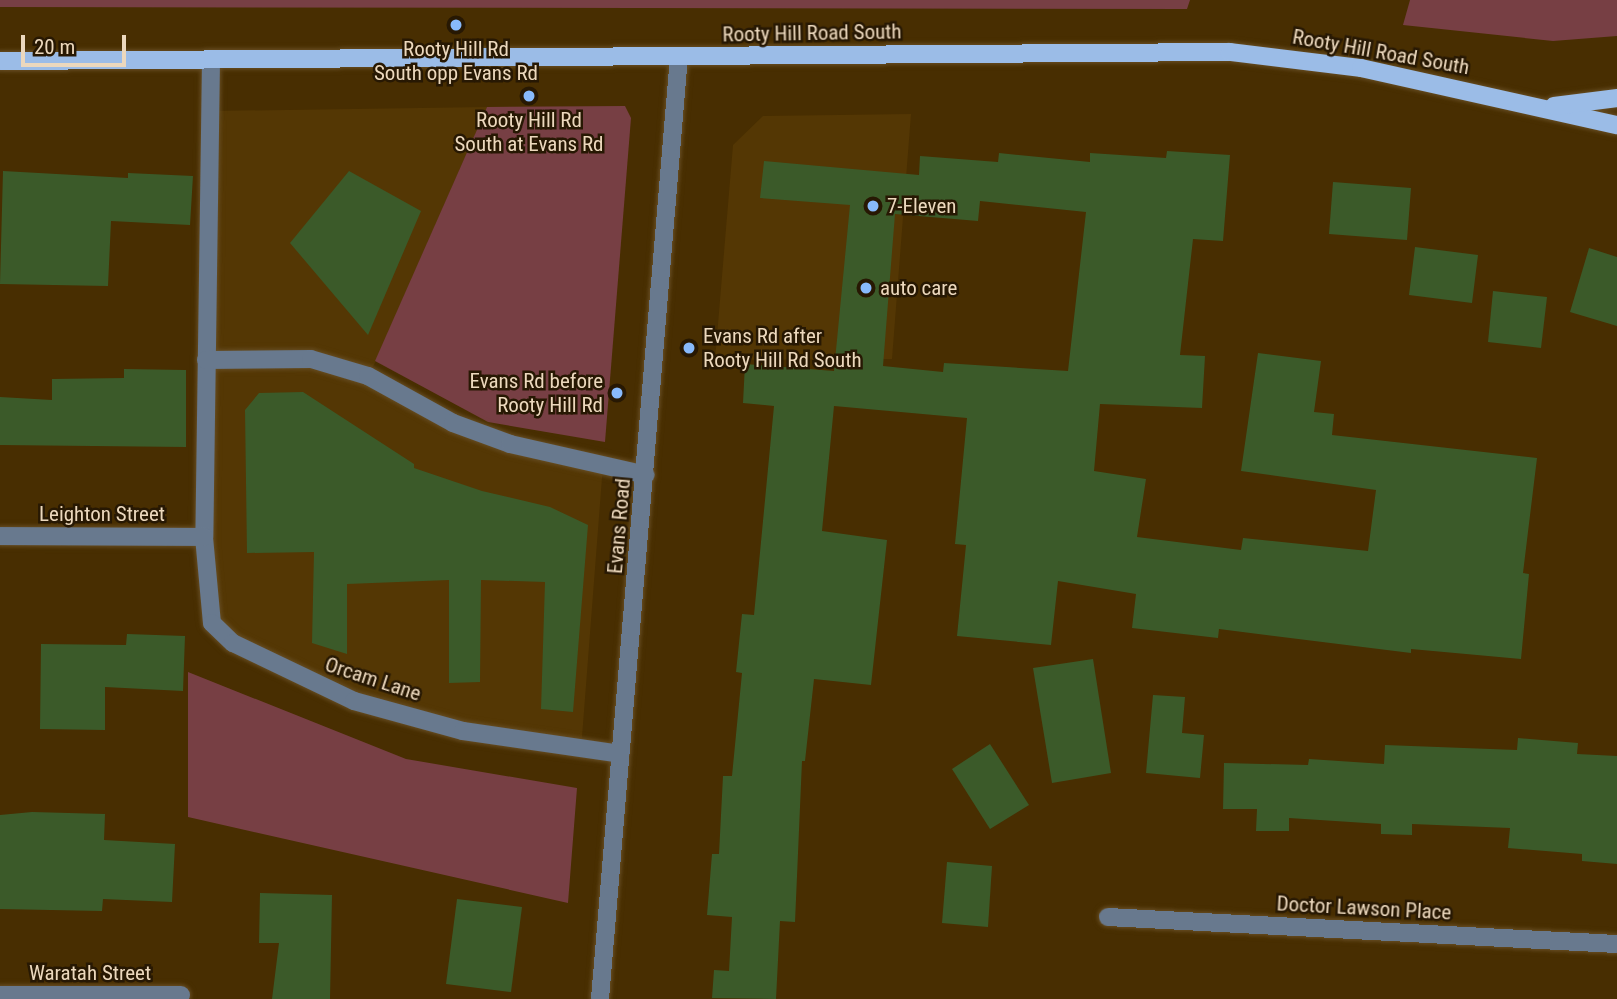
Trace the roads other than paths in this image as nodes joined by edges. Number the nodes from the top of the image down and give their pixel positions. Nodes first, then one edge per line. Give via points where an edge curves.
1 (679, 57) junction
2 (211, 60) junction
3 (0, 61) edge
4 (1617, 98) edge
5 (1544, 107) junction
6 (1617, 125) edge
7 (206, 360) junction
8 (646, 475) junction
9 (0, 536) edge
10 (204, 537) junction
11 (620, 754) junction
12 (1108, 917) dead end
13 (1617, 944) edge
14 (0, 995) edge
15 (181, 995) dead end
16 (600, 999) edge

1 - 2 main road, Rooty Hill Road South
1 - 5 main road, Rooty Hill Road South via 1230,52 1361,68
1 - 8 street, Evans Road
2 - 3 main road, Rooty Hill Road South
2 - 7 street, Orcam Lane
4 - 5 main road
5 - 6 main road, Rooty Hill Road South
7 - 8 street via 259,356 321,361 369,376 453,423 510,444
7 - 10 street, Orcam Lane
8 - 11 street, Evans Road
9 - 10 street, Leighton Street
10 - 11 street, Orcam Lane via 212,623 233,643 300,678 354,701 463,731
11 - 16 street, Evans Road
12 - 13 street, Doctor Lawson Place
14 - 15 street, Waratah Street

